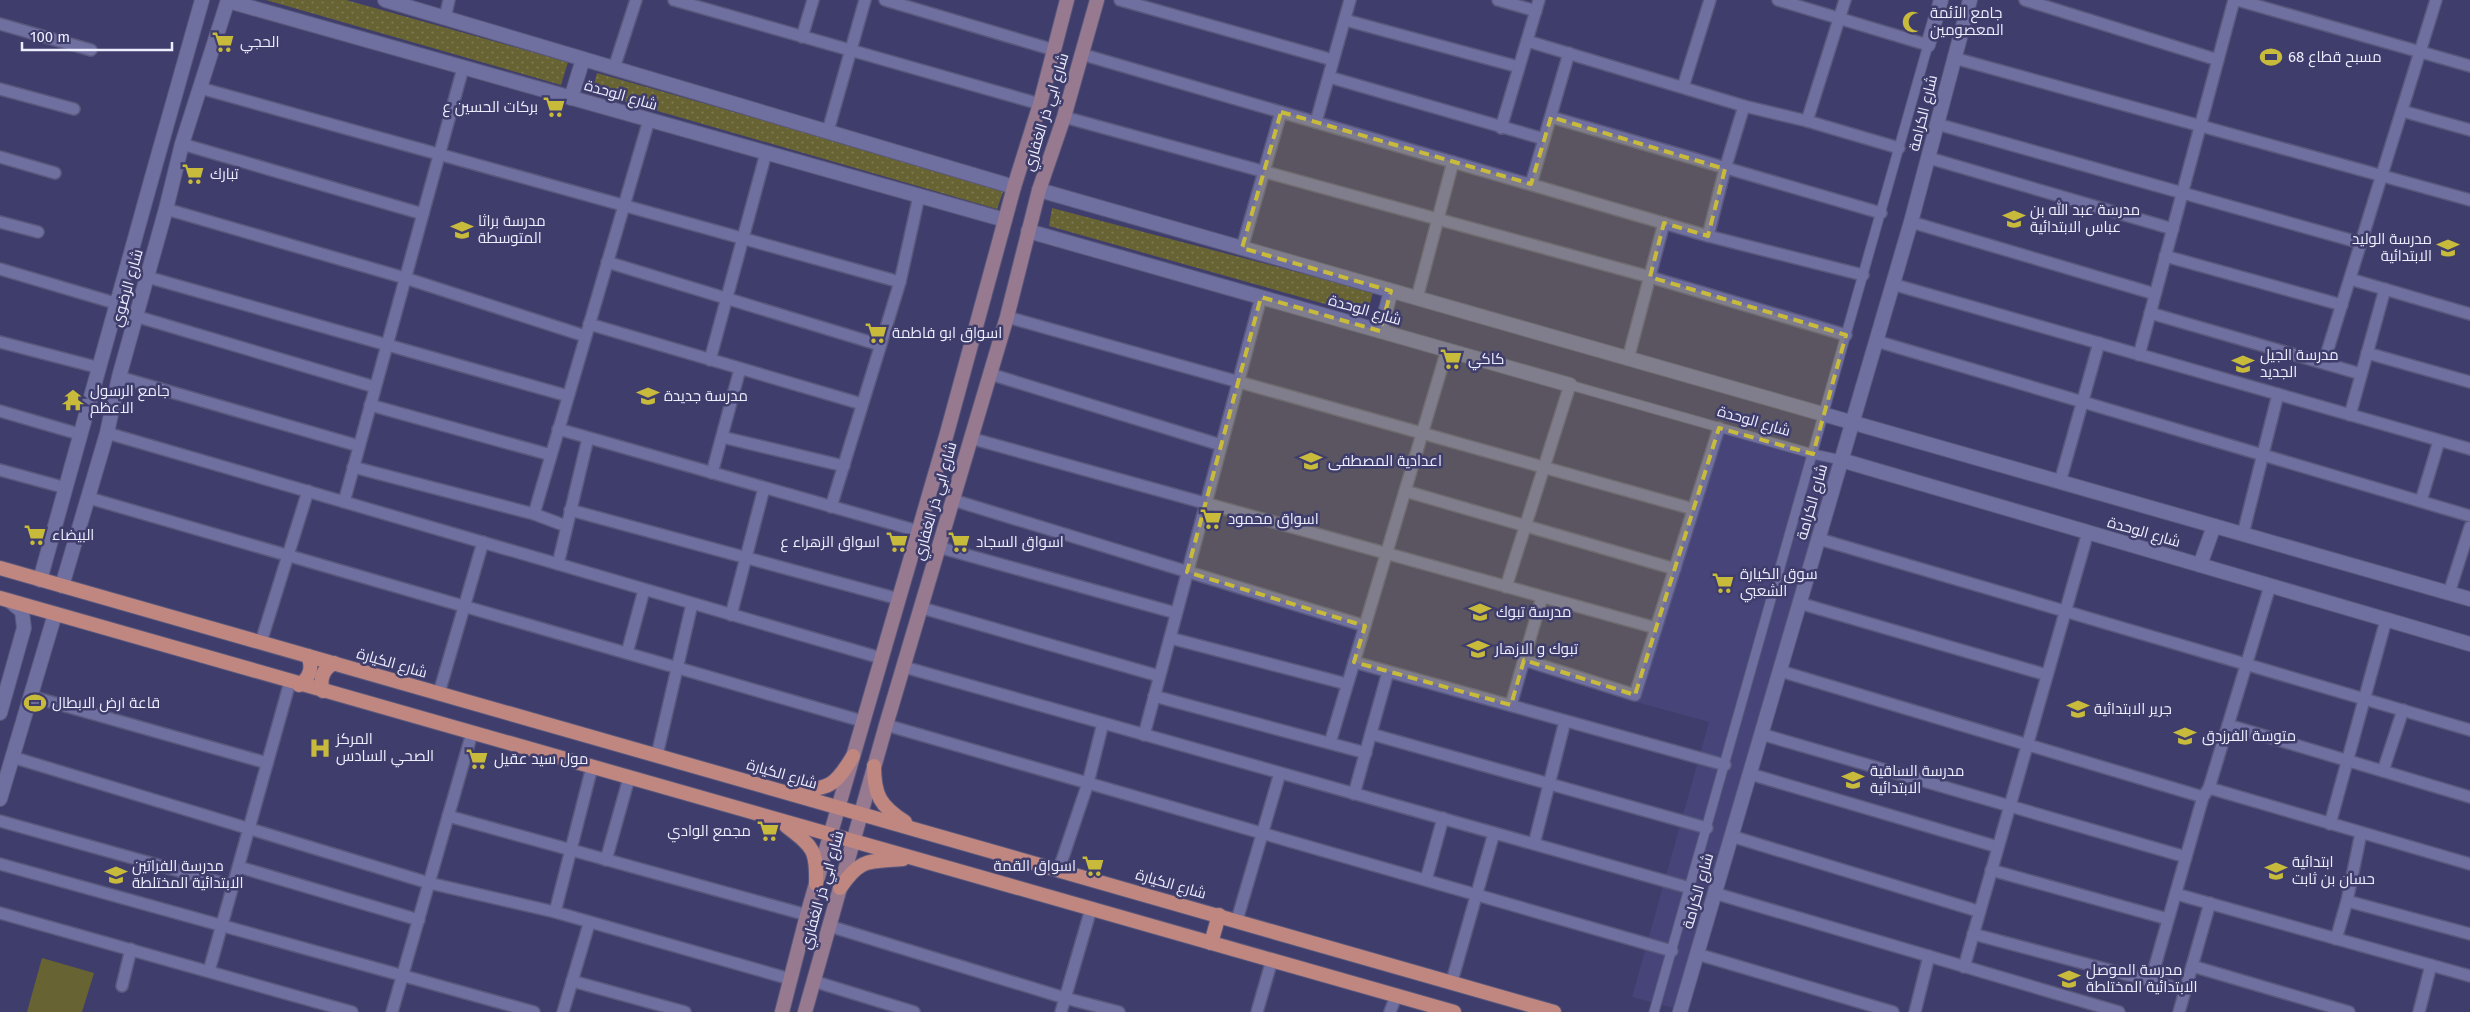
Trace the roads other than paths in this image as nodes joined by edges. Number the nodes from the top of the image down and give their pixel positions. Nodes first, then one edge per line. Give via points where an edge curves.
1 (202, 0) edge
2 (228, 0) edge
3 (385, 0) edge
4 (450, 0) edge
5 (636, 0) edge
6 (674, 0) edge
7 (813, 0) edge
8 (865, 0) edge
9 (885, 0) edge
10 (1067, 0) edge
11 (1097, 0) edge
12 (1120, 0) edge
13 (1350, 0) edge
14 (1498, 0) edge
15 (1710, 0) edge
16 (1778, 0) edge
17 (1845, 0) edge
18 (1942, 0) edge
19 (1970, 0) edge
20 (2025, 0) edge
21 (2236, 0) edge
22 (2436, 0) edge
23 (904, 3) edge
24 (1537, 6) edge
25 (445, 18) junction
26 (1839, 18) junction
27 (1345, 20) junction
28 (0, 24) edge
29 (802, 38) junction
30 (1527, 41) junction
31 (1928, 45) junction
32 (91, 50) dead end
33 (1054, 50) junction
34 (850, 51) junction
35 (2420, 51) junction
36 (1569, 53) junction
37 (1080, 54) junction
38 (1954, 58) junction
39 (583, 59) junction
40 (1333, 60) junction
41 (2218, 60) junction
42 (2470, 66) edge
43 (1519, 67) junction
44 (463, 68) junction
45 (614, 68) junction
46 (1329, 77) junction
47 (1683, 87) junction
48 (0, 88) edge
49 (200, 88) junction
50 (571, 98) junction
51 (1040, 104) junction
52 (1744, 106) junction
53 (74, 109) dead end
54 (2402, 111) junction
55 (1281, 112) junction
56 (1064, 117) junction
57 (1550, 117) junction
58 (649, 120) junction
59 (1316, 122) junction
60 (1807, 122) junction
61 (1937, 124) junction
62 (2200, 127) junction
63 (1501, 128) junction
64 (2470, 130) edge
65 (828, 131) junction
66 (1544, 139) junction
67 (182, 144) junction
68 (1899, 148) junction
69 (766, 153) junction
70 (439, 154) junction
71 (0, 157) edge
72 (1929, 158) junction
73 (1453, 162) junction
74 (1725, 169) junction
75 (1264, 172) junction
76 (55, 173) dead end
77 (2382, 177) junction
78 (1531, 184) junction
79 (1014, 187) junction
80 (1039, 190) junction
81 (2182, 193) junction
82 (919, 196) junction
83 (2470, 200) edge
84 (624, 206) junction
85 (166, 209) junction
86 (1881, 213) junction
87 (423, 214) junction
88 (1438, 219) junction
89 (1005, 220) junction
90 (0, 222) edge
91 (1911, 222) junction
92 (1664, 223) junction
93 (2172, 229) junction
94 (1028, 231) junction
95 (38, 232) dead end
96 (1708, 236) junction
97 (744, 239) junction
98 (2361, 244) junction
99 (131, 248) junction
100 (1242, 248) junction
101 (154, 254) junction
102 (2166, 256) junction
103 (607, 262) junction
104 (0, 269) edge
105 (1863, 275) junction
106 (147, 277) junction
107 (1650, 277) junction
108 (405, 278) junction
109 (2350, 279) junction
110 (900, 282) junction
111 (1892, 284) junction
112 (2385, 289) junction
113 (1391, 291) junction
114 (2155, 294) junction
115 (1261, 297) junction
116 (726, 298) junction
117 (1417, 298) junction
118 (116, 303) junction
119 (2342, 305) junction
120 (2150, 313) junction
121 (2470, 314) edge
122 (135, 316) junction
123 (1007, 317) junction
124 (589, 324) junction
125 (1380, 331) junction
126 (1846, 335) junction
127 (586, 336) junction
128 (1876, 340) junction
129 (0, 342) edge
130 (2099, 343) junction
131 (387, 345) junction
132 (880, 346) junction
133 (1447, 350) junction
134 (2367, 353) junction
135 (2139, 355) junction
136 (1628, 359) junction
137 (710, 360) junction
138 (2324, 362) junction
139 (100, 368) junction
140 (740, 369) junction
141 (990, 374) junction
142 (2361, 374) junction
143 (119, 377) junction
144 (1238, 382) junction
145 (2470, 382) edge
146 (1570, 385) junction
147 (376, 387) junction
148 (2278, 394) junction
149 (568, 396) junction
150 (2083, 402) junction
151 (862, 404) junction
152 (370, 405) junction
153 (0, 411) edge
154 (1824, 414) junction
155 (2350, 415) junction
156 (1854, 423) junction
157 (1719, 428) junction
158 (558, 429) junction
159 (107, 433) junction
160 (1422, 433) junction
161 (80, 434) junction
162 (722, 437) junction
163 (588, 438) junction
164 (970, 438) junction
165 (2439, 440) junction
166 (1221, 445) junction
167 (359, 446) junction
168 (2470, 449) edge
169 (1813, 454) junction
170 (551, 455) junction
171 (2263, 455) junction
172 (1841, 460) junction
173 (844, 466) junction
174 (354, 467) junction
175 (1544, 467) junction
176 (0, 470) edge
177 (712, 473) junction
178 (2060, 482) junction
179 (66, 488) junction
180 (764, 488) junction
181 (308, 491) junction
182 (1405, 491) junction
183 (88, 498) junction
184 (953, 500) junction
185 (2421, 501) junction
186 (344, 502) junction
187 (1206, 503) junction
188 (831, 507) junction
189 (1693, 508) junction
190 (570, 510) junction
191 (534, 514) junction
192 (2470, 516) edge
193 (566, 526) junction
194 (1525, 526) junction
195 (2214, 526) junction
196 (2470, 528) edge
197 (918, 531) junction
198 (2088, 532) junction
199 (2243, 534) junction
200 (1819, 539) junction
201 (483, 542) junction
202 (938, 548) junction
203 (1386, 553) junction
204 (288, 555) junction
205 (746, 557) junction
206 (558, 564) junction
207 (2200, 565) junction
208 (0, 568) edge
209 (1674, 569) junction
210 (906, 571) junction
211 (1187, 572) junction
212 (930, 578) junction
213 (40, 580) junction
214 (62, 586) junction
215 (2270, 586) junction
216 (1506, 587) junction
217 (644, 590) junction
218 (2449, 593) junction
219 (1542, 597) junction
220 (899, 599) junction
221 (2470, 599) edge
222 (5, 600) edge
223 (1800, 603) junction
224 (692, 604) junction
225 (464, 608) junction
226 (922, 608) junction
227 (2065, 612) junction
228 (55, 614) junction
229 (1176, 614) junction
230 (731, 615) junction
231 (2386, 620) junction
232 (1365, 626) junction
233 (1656, 628) junction
234 (1170, 638) junction
235 (261, 642) junction
236 (2470, 644) edge
237 (627, 653) junction
238 (308, 656) junction
239 (881, 658) junction
240 (1524, 660) junction
241 (1354, 662) junction
242 (334, 663) junction
243 (2246, 664) junction
244 (677, 667) junction
245 (904, 667) junction
246 (1780, 671) junction
247 (1388, 672) junction
248 (2047, 675) junction
249 (1159, 676) junction
250 (295, 684) junction
251 (1347, 684) junction
252 (323, 691) junction
253 (439, 693) junction
254 (30, 696) junction
255 (1154, 696) junction
256 (2364, 699) junction
257 (1510, 705) junction
258 (2403, 710) junction
259 (0, 713) edge
260 (1565, 721) junction
261 (862, 722) junction
262 (1103, 723) junction
263 (886, 725) junction
264 (2228, 725) junction
265 (2470, 730) edge
266 (472, 733) junction
267 (1371, 734) junction
268 (1761, 734) junction
269 (1144, 735) junction
270 (1330, 743) junction
271 (2027, 744) junction
272 (1366, 753) junction
273 (657, 755) junction
274 (853, 756) junction
275 (12, 757) junction
276 (2347, 760) junction
277 (267, 763) junction
278 (1725, 765) junction
279 (874, 766) junction
280 (592, 767) junction
281 (2383, 771) junction
282 (1280, 773) junction
283 (1750, 774) junction
284 (630, 778) junction
285 (1550, 782) junction
286 (1088, 783) junction
287 (787, 792) junction
288 (2206, 792) junction
289 (1354, 794) junction
290 (2470, 798) edge
291 (0, 799) edge
292 (2010, 806) junction
293 (839, 807) junction
294 (861, 813) junction
295 (448, 816) junction
296 (1443, 818) junction
297 (780, 821) junction
298 (0, 822) edge
299 (2330, 824) junction
300 (914, 828) junction
301 (1707, 828) junction
302 (249, 829) junction
303 (1263, 833) junction
304 (1494, 833) junction
305 (2362, 833) junction
306 (831, 835) junction
307 (1731, 836) junction
308 (854, 842) junction
309 (1534, 844) junction
310 (1998, 847) junction
311 (570, 850) junction
312 (2186, 857) junction
313 (913, 858) junction
314 (606, 860) junction
315 (0, 864) edge
316 (2470, 864) edge
317 (239, 867) junction
318 (1059, 869) junction
319 (1991, 870) junction
320 (1426, 880) junction
321 (429, 883) junction
322 (816, 884) junction
323 (233, 886) junction
324 (840, 888) junction
325 (1690, 888) junction
326 (1714, 893) junction
327 (2176, 894) junction
328 (1478, 895) junction
329 (2347, 901) junction
330 (2210, 903) junction
331 (1091, 909) junction
332 (1978, 911) junction
333 (555, 912) junction
334 (0, 913) edge
335 (1219, 915) junction
336 (807, 916) junction
337 (419, 920) junction
338 (1237, 920) junction
339 (2168, 920) junction
340 (590, 924) junction
341 (222, 926) junction
342 (829, 926) junction
343 (1973, 934) junction
344 (2470, 934) edge
345 (2336, 939) junction
346 (1211, 943) junction
347 (131, 949) junction
348 (1672, 951) junction
349 (1697, 954) junction
350 (1929, 956) junction
351 (1272, 960) junction
352 (2431, 965) junction
353 (2192, 966) junction
354 (1964, 967) junction
355 (210, 972) junction
356 (403, 976) junction
357 (2470, 976) edge
358 (790, 979) junction
359 (2151, 980) junction
360 (572, 981) junction
361 (813, 981) junction
362 (1452, 981) junction
363 (122, 986) dead end
364 (2186, 990) junction
365 (1396, 996) junction
366 (1065, 998) junction
367 (2102, 1010) edge
368 (352, 1012) edge
369 (392, 1012) edge
370 (534, 1012) edge
371 (563, 1012) edge
372 (685, 1012) edge
373 (782, 1012) edge
374 (805, 1012) edge
375 (914, 1012) edge
376 (1061, 1012) edge
377 (1119, 1012) edge
378 (1257, 1012) edge
379 (1390, 1012) edge
380 (1454, 1012) edge
381 (1554, 1012) edge
382 (1654, 1012) edge
383 (1680, 1012) edge
384 (1893, 1012) edge
385 (1915, 1012) edge
386 (2119, 1012) edge
387 (2179, 1012) edge
388 (2349, 1012) edge
389 (2419, 1012) edge

1 - 99 street, شارع الرضوي
2 - 44 street, شارع الوحدة
2 - 49 street, شارع الرضوي
3 - 25 street, شارع الوحدة
4 - 25 street
5 - 45 street
6 - 29 street
7 - 29 street
8 - 34 street
9 - 23 street
10 - 33 main road, شارع ابي ذر الغفاري
11 - 37 main road, شارع ابي ذر الغفاري
12 - 40 street
13 - 27 street
14 - 24 street
15 - 47 street
16 - 26 street
17 - 26 street
18 - 31 street, شارع الكرامة
19 - 38 street, شارع الكرامة
20 - 41 street
21 - 35 street
21 - 41 street
22 - 35 street
23 - 33 street
24 - 30 street
25 - 39 street, شارع الوحدة
26 - 31 street
26 - 60 street
27 - 40 street
27 - 43 street
28 - 32 street
29 - 34 street
30 - 36 street
30 - 43 street
31 - 68 street, شارع الكرامة
33 - 51 main road, شارع ابي ذر الغفاري
34 - 51 street
34 - 65 street
35 - 42 street
35 - 54 street
36 - 47 street
36 - 57 street
37 - 55 street
37 - 56 main road, شارع ابي ذر الغفاري
38 - 61 street, شارع الكرامة
38 - 62 street
39 - 45 street, شارع الوحدة
39 - 50 street
40 - 46 street
41 - 62 street
43 - 63 street
44 - 50 street, شارع الوحدة
44 - 70 street
45 - 65 street, شارع الوحدة
46 - 59 street
46 - 63 street
47 - 52 street
48 - 53 street
49 - 67 street, شارع الرضوي
49 - 70 street
50 - 58 street, شارع الوحدة
51 - 79 main road, شارع ابي ذر الغفاري
52 - 60 street
52 - 74 street
54 - 64 street
54 - 77 street
55 - 59 street
55 - 75 street
56 - 75 street
56 - 80 main road, شارع ابي ذر الغفاري
57 - 66 street
57 - 74 street
58 - 69 street, شارع الوحدة
58 - 84 street
59 - 73 street
60 - 68 street
61 - 72 street, شارع الكرامة
61 - 81 street
62 - 77 street
62 - 81 street
63 - 66 street
65 - 79 street, شارع الوحدة
66 - 78 street
67 - 85 street, شارع الرضوي
67 - 87 street
68 - 86 street, شارع الكرامة
69 - 82 street, شارع الوحدة
69 - 97 street
70 - 84 street
70 - 87 street
71 - 76 street
72 - 91 street, شارع الكرامة
72 - 93 street
73 - 78 street
73 - 88 street
74 - 86 street
74 - 96 street
75 - 88 street
75 - 100 street
77 - 83 street
77 - 98 street
78 - 92 street
79 - 89 main road, شارع ابي ذر الغفاري
80 - 94 main road, شارع ابي ذر الغفاري
80 - 100 street, شارع الوحدة
81 - 93 street
81 - 98 street
82 - 89 street, شارع الوحدة
82 - 110 street
84 - 97 street
84 - 103 street
85 - 101 street, شارع الرضوي
85 - 108 street
86 - 105 street, شارع الكرامة
87 - 108 street
88 - 107 street
88 - 117 street
89 - 197 main road, شارع ابي ذر الغفاري
90 - 95 street
91 - 111 street, شارع الكرامة
91 - 114 street
92 - 96 street
92 - 107 street
93 - 102 street
94 - 115 street, شارع الوحدة
94 - 123 main road, شارع ابي ذر الغفاري
96 - 105 street
97 - 110 street
97 - 116 street
98 - 109 street
99 - 101 street
99 - 118 street, شارع الرضوي
100 - 113 street, شارع الوحدة
101 - 106 street, شارع الرضوي
102 - 114 street
102 - 119 street
103 - 116 street
103 - 124 street
104 - 118 street
105 - 126 street, شارع الكرامة
106 - 122 street, شارع الرضوي
106 - 131 street
107 - 126 street
107 - 136 street
108 - 127 street
108 - 131 street
109 - 112 street
109 - 119 street
110 - 132 street
111 - 128 street, شارع الكرامة
111 - 130 street
112 - 121 street
112 - 134 street
113 - 117 street, شارع الوحدة
113 - 125 street
114 - 120 street
115 - 125 street, شارع الوحدة
115 - 144 street
116 - 132 street
116 - 137 street
117 - 136 street, شارع الوحدة
118 - 139 street, شارع الرضوي
119 - 138 street
120 - 135 street
120 - 138 street
122 - 143 street, شارع الرضوي
122 - 147 street
123 - 141 main road, شارع ابي ذر الغفاري
123 - 144 street
124 - 127 street
124 - 137 street
125 - 133 street, شارع الوحدة
126 - 154 street, شارع الكرامة
127 - 149 street
128 - 150 street
128 - 156 street, شارع الكرامة
129 - 139 street
130 - 135 street
130 - 150 street
131 - 147 street
131 - 149 street
132 - 151 street
133 - 146 street, شارع الوحدة
133 - 160 street
134 - 142 street
134 - 145 street
135 - 148 street
136 - 154 street, شارع الوحدة
137 - 140 street
138 - 142 street
139 - 161 street, شارع الرضوي
140 - 151 street
140 - 162 street
141 - 164 main road, شارع ابي ذر الغفاري
141 - 166 street
142 - 155 street
143 - 159 street, شارع الرضوي
143 - 167 street
144 - 160 street
144 - 166 street
146 - 157 street, شارع الوحدة
146 - 175 street
147 - 152 street
148 - 155 street
148 - 171 street
149 - 158 street
150 - 171 street
150 - 178 street
151 - 173 street
152 - 167 street
152 - 170 street
153 - 161 street
154 - 156 street, شارع الوحدة
154 - 169 street, شارع الكرامة
155 - 165 street
156 - 172 street, شارع الكرامة
156 - 178 street, شارع الوحدة
157 - 169 street, شارع الوحدة
157 - 189 street
158 - 163 street
158 - 170 street
159 - 181 street
159 - 183 street, شارع الرضوي
160 - 175 street
160 - 182 street
161 - 179 street, شارع الرضوي
162 - 173 street
162 - 177 street
163 - 177 street
163 - 190 street
164 - 184 main road, شارع ابي ذر الغفاري
164 - 187 street
165 - 168 street
165 - 185 street
166 - 187 street
167 - 174 street
169 - 172 street, شارع الوحدة
169 - 278 street, شارع الكرامة
170 - 191 street
171 - 185 street
171 - 199 street
172 - 198 street, شارع الوحدة
172 - 200 street, شارع الكرامة
173 - 188 street
174 - 186 street
174 - 191 street
175 - 189 street
175 - 194 street
176 - 179 street
177 - 180 street
178 - 195 street, شارع الوحدة
179 - 213 street, شارع الرضوي
180 - 188 street
180 - 205 street
181 - 186 street
181 - 204 street
182 - 194 street
182 - 203 street
183 - 204 street
183 - 214 street, شارع الرضوي
184 - 202 main road, شارع ابي ذر الغفاري
184 - 211 street
185 - 192 street
186 - 201 street
187 - 203 street
187 - 211 street
188 - 197 street
189 - 209 street
190 - 193 street
190 - 205 street
191 - 193 street
193 - 206 street
194 - 209 street
194 - 216 street
195 - 199 street, شارع الوحدة
195 - 207 street
196 - 218 street
197 - 210 main road, شارع ابي ذر الغفاري
198 - 207 street, شارع الوحدة
198 - 227 street
199 - 218 street, شارع الوحدة
200 - 223 street, شارع الكرامة
200 - 227 street
201 - 206 street
201 - 225 street
202 - 212 main road, شارع ابي ذر الغفاري
202 - 229 street
203 - 216 street
203 - 232 street
204 - 225 street
204 - 235 street
205 - 220 street
205 - 230 street
206 - 217 street
207 - 215 street, شارع الوحدة
208 - 213 main road, شارع الكيارة
209 - 233 street
210 - 212 main road
210 - 220 main road, شارع ابي ذر الغفاري
211 - 229 street
211 - 232 street
212 - 226 main road, شارع ابي ذر الغفاري
213 - 214 main road, شارع الكيارة
214 - 235 main road, شارع الكيارة
215 - 231 street, شارع الوحدة
215 - 243 street
216 - 219 street
217 - 224 street
217 - 237 street
218 - 221 street, شارع الوحدة
219 - 233 street
219 - 240 street
220 - 239 main road, شارع ابي ذر الغفاري
222 - 228 main road
222 - 259 street via 22,611 24,628
223 - 246 street, شارع الكرامة
223 - 248 street
224 - 230 street
224 - 244 street
225 - 237 street
225 - 253 street
226 - 245 main road, شارع ابي ذر الغفاري
226 - 249 street
227 - 243 street
227 - 248 street
228 - 250 main road
228 - 254 street
229 - 234 street
230 - 239 street
231 - 236 street, شارع الوحدة
231 - 256 street
232 - 241 street
233 - 240 street via 1635,695
234 - 249 street
234 - 251 street
235 - 238 main road, شارع الكيارة
237 - 244 street
238 - 242 main road, شارع الكيارة
238 - 250 main road via 310,672
239 - 261 main road, شارع ابي ذر الغفاري
240 - 257 street
241 - 247 street
241 - 251 street
242 - 252 main road via 323,673
242 - 253 main road, شارع الكيارة
243 - 256 street
243 - 264 street
244 - 261 street
244 - 273 street
245 - 262 street
245 - 263 main road, شارع ابي ذر الغفاري
246 - 268 street, شارع الكرامة
246 - 271 street
247 - 257 street
247 - 267 street
248 - 271 street
249 - 255 street
250 - 252 main road
250 - 277 street
251 - 270 street
252 - 266 main road
253 - 273 main road, شارع الكيارة
254 - 275 street
254 - 277 street
255 - 269 street
255 - 270 street
256 - 258 street
256 - 276 street
257 - 260 street
258 - 265 street
258 - 281 street
260 - 278 street
260 - 285 street
261 - 274 main road, شارع ابي ذر الغفاري
262 - 269 street
262 - 286 street
263 - 279 main road, شارع ابي ذر الغفاري
263 - 286 street
264 - 276 street
264 - 288 street
266 - 280 main road
266 - 295 street
267 - 272 street
267 - 285 street
268 - 283 street, شارع الكرامة
268 - 292 street
269 - 282 street
270 - 272 street
271 - 288 street
271 - 292 street
272 - 289 street
273 - 287 main road, شارع الكيارة
274 - 287 main road via 832,785
274 - 293 main road, شارع ابي ذر الغفاري
275 - 291 street
275 - 302 street
276 - 281 street
276 - 299 street
277 - 302 street
278 - 301 street, شارع الكرامة
279 - 294 main road, شارع ابي ذر الغفاري
279 - 300 main road via 874,787 878,797 895,816
280 - 284 main road
280 - 311 street
281 - 290 street
282 - 289 street
282 - 303 street
283 - 307 street, شارع الكرامة
283 - 310 street
284 - 297 main road
284 - 314 street
285 - 301 street
285 - 309 street
286 - 303 street
286 - 318 street
287 - 293 main road, شارع الكيارة
288 - 299 street
288 - 312 street
289 - 296 street
292 - 310 street
292 - 312 street
293 - 294 main road, شارع الكيارة
293 - 306 main road, شارع ابي ذر الغفاري
294 - 300 main road, شارع الكيارة
294 - 308 main road, شارع ابي ذر الغفاري
295 - 311 street
295 - 321 street
296 - 304 street
296 - 320 street
297 - 306 main road
297 - 322 main road via 811,846 815,855
298 - 323 street
299 - 305 street
300 - 318 main road, شارع الكيارة
301 - 325 street, شارع الكرامة
302 - 317 street
302 - 321 street
303 - 320 street
303 - 338 street
304 - 309 street
304 - 328 street
305 - 316 street
305 - 329 street
306 - 308 main road
306 - 322 main road, شارع ابي ذر الغفاري
307 - 326 street, شارع الكرامة
307 - 332 street
308 - 313 main road
308 - 324 main road, شارع ابي ذر الغفاري
309 - 325 street
310 - 319 street
311 - 314 street
311 - 333 street
312 - 327 street
313 - 324 main road via 862,864 852,870
313 - 331 main road
314 - 336 street
315 - 341 street
317 - 323 street
317 - 337 street
318 - 335 main road, شارع الكيارة
319 - 332 street
319 - 339 street
320 - 328 street
321 - 333 street
321 - 337 street
322 - 336 main road, شارع ابي ذر الغفاري
323 - 341 street
324 - 342 main road, شارع ابي ذر الغفاري
325 - 348 street, شارع الكرامة
326 - 349 street, شارع الكرامة
326 - 350 street
327 - 330 street
327 - 339 street
328 - 348 street
328 - 362 street
329 - 344 street
329 - 345 street
330 - 345 street
330 - 353 street
331 - 346 main road
331 - 366 street
332 - 343 street
333 - 340 street
334 - 347 street
335 - 338 main road, شارع الكيارة
335 - 346 main road
336 - 358 main road, شارع ابي ذر الغفاري
337 - 356 street
338 - 362 main road, شارع الكيارة
339 - 359 street
340 - 358 street
340 - 360 street
341 - 355 street
341 - 356 street
342 - 361 main road, شارع ابي ذر الغفاري
342 - 366 street
343 - 354 street
343 - 359 street
345 - 352 street
346 - 351 main road
347 - 355 street
347 - 363 street
348 - 382 street, شارع الكرامة
349 - 383 street, شارع الكرامة
349 - 384 street
350 - 354 street
350 - 385 street
351 - 365 main road
351 - 378 street
352 - 357 street
352 - 389 street
353 - 364 street
353 - 388 street
354 - 367 street
355 - 368 street
356 - 369 street
356 - 370 street
358 - 373 main road, شارع ابي ذر الغفاري
359 - 364 street
360 - 371 street
360 - 372 street
361 - 374 main road, شارع ابي ذر الغفاري
361 - 375 street
362 - 381 main road, شارع الكيارة
364 - 387 street
365 - 379 street
365 - 380 main road
366 - 376 street
366 - 377 street
367 - 386 street

